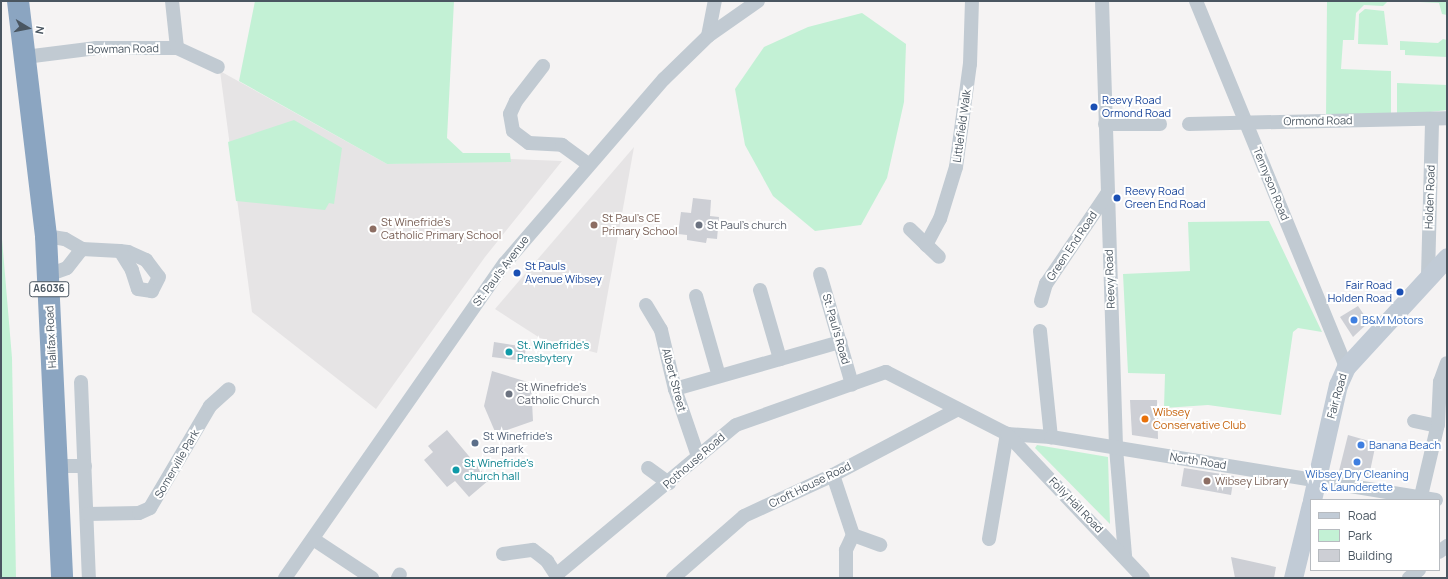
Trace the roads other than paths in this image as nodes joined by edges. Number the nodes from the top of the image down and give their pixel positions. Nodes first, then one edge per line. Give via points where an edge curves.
1 (18, 1) edge
2 (172, 1) edge
3 (715, 1) edge
4 (758, 1) edge
5 (972, 1) edge
6 (1102, 1) edge
7 (1196, 1) edge
8 (708, 36) junction
9 (177, 48) junction
10 (25, 57) junction
11 (543, 66) dead end
12 (218, 67) dead end
13 (1447, 118) edge
14 (1432, 119) junction
15 (1246, 123) junction
16 (1106, 124) junction
17 (1160, 124) dead end
18 (1189, 124) dead end
19 (588, 164) junction
20 (1107, 194) junction
21 (910, 229) dead end
22 (46, 236) junction
23 (926, 245) junction
24 (82, 249) junction
25 (120, 251) dead end
26 (939, 257) dead end
27 (1447, 257) edge
28 (820, 274) dead end
29 (48, 275) junction
30 (1428, 276) junction
31 (760, 290) dead end
32 (696, 296) dead end
33 (1041, 301) dead end
34 (646, 305) dead end
35 (1040, 330) dead end
36 (840, 342) junction
37 (780, 359) junction
38 (1447, 363) edge
39 (1346, 367) junction
40 (719, 376) junction
41 (81, 382) dead end
42 (852, 384) junction
43 (675, 388) junction
44 (228, 389) dead end
45 (958, 409) junction
46 (1414, 421) dead end
47 (1437, 426) junction
48 (1007, 434) junction
49 (1052, 437) junction
50 (1116, 448) junction
51 (698, 456) junction
52 (57, 466) junction
53 (85, 466) junction
54 (648, 468) dead end
55 (833, 475) junction
56 (1317, 480) junction
57 (669, 483) junction
58 (1421, 496) junction
59 (1312, 499) edge
60 (1432, 499) edge
61 (1310, 508) edge
62 (88, 514) junction
63 (853, 535) junction
64 (313, 539) junction
65 (989, 539) dead end
66 (880, 544) dead end
67 (503, 554) dead end
68 (1125, 556) junction
69 (1418, 571) edge
70 (557, 577) edge
71 (1140, 577) edge
72 (62, 578) edge
73 (89, 578) edge
74 (285, 578) edge
75 (372, 578) edge
76 (673, 578) edge
77 (846, 578) edge
78 (1293, 578) edge
79 (1409, 578) edge

1 - 10 highway, Halifax Road / A6036
2 - 9 street
3 - 8 street
4 - 8 street, St. Paul's Avenue
5 - 23 street, Littlefield Walk via 970,64 956,167 940,219
6 - 16 street, Reevy Road
7 - 15 street, Tennyson Road
8 - 19 street, St. Paul's Avenue
9 - 10 street, Bowman Road via 96,48
9 - 12 street, Bowman Road
10 - 22 highway, Halifax Road / A6036
11 - 19 street via 516,101 510,114 513,131 529,143 562,145
13 - 14 street, Ormond Road
14 - 15 street, Ormond Road
14 - 30 street, Holden Road
15 - 18 street, Ormond Road
15 - 39 street, Tennyson Road
16 - 17 street
16 - 20 street, Reevy Road
19 - 64 street, St. Paul's Avenue via 505,263
20 - 33 street, Green End Road via 1046,284
20 - 50 street, Reevy Road
21 - 23 street
22 - 24 street via 65,239
22 - 29 highway, Halifax Road / A6036
23 - 26 street
24 - 25 street
24 - 29 street via 67,268
27 - 30 main road, Fair Road
28 - 36 street, St. Paul's Road
29 - 52 highway, Halifax Road / A6036
30 - 39 main road, Fair Road
31 - 37 street
32 - 40 street
34 - 43 street, Albert Street via 661,330
35 - 49 street
36 - 37 street
36 - 42 street, St. Paul's Road
37 - 40 street
38 - 47 street via 1440,382
39 - 56 main road, Fair Road via 1338,385
40 - 43 street
41 - 53 street
42 - 45 street, Folly Hall Road via 886,372
42 - 51 street, Pothouse Road via 736,425
43 - 51 street, Albert Street
44 - 62 street, Somerville Park via 210,406 150,508 139,514
45 - 48 street, Folly Hall Road
45 - 55 street, Croft House Road
46 - 47 street
47 - 58 street
48 - 49 street, North Road
48 - 65 street
48 - 68 street, Folly Hall Road
49 - 50 street, North Road
50 - 56 street, North Road
50 - 68 street, Reevy Road
51 - 57 street, Pothouse Road
52 - 53 street
52 - 72 highway, Halifax Road / A6036
53 - 62 street
54 - 57 street
55 - 63 street
55 - 76 street, Croft House Road via 744,516
56 - 58 street, North Road
56 - 59 main road, Fair Road
57 - 70 street, Pothouse Road
58 - 60 street, North Road
61 - 78 main road
62 - 73 street
63 - 66 street
63 - 77 street via 846,550
64 - 74 street, St. Paul's Avenue
64 - 75 street
67 - 70 street via 533,550 547,561
68 - 71 street, Folly Hall Road
69 - 79 street

